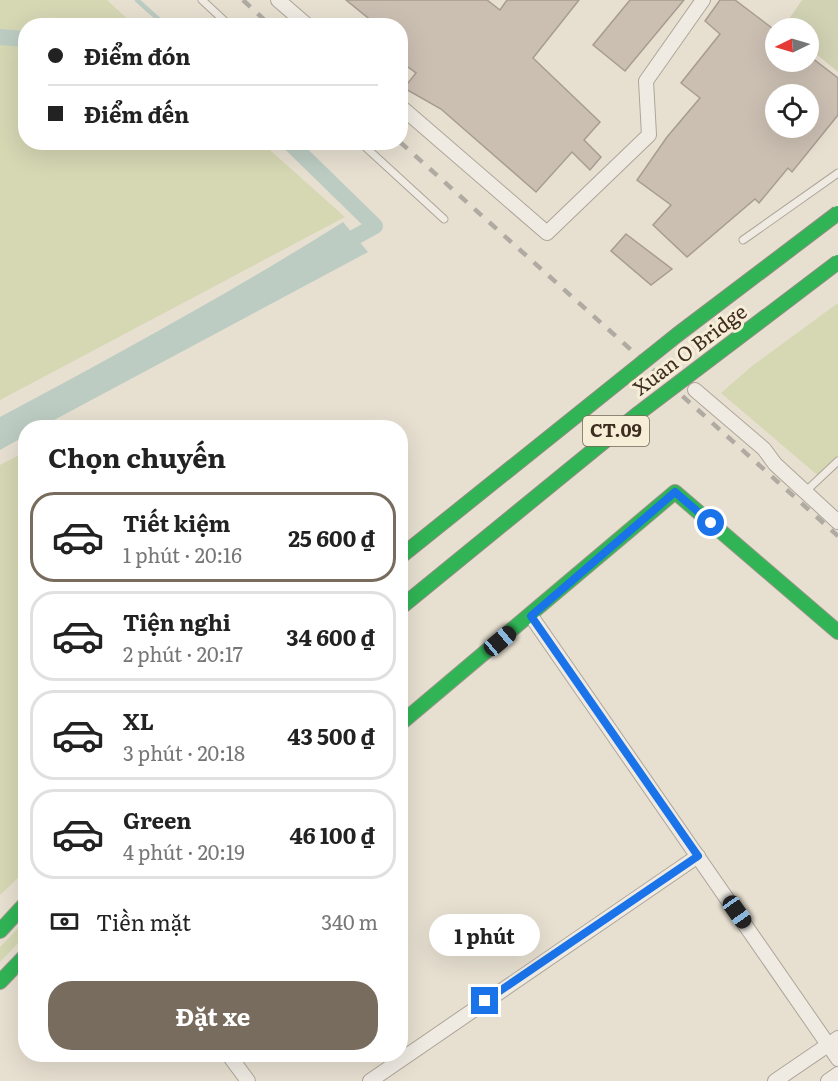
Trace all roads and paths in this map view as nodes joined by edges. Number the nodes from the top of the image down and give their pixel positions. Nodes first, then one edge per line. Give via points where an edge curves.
1 (202, 0) edge
2 (278, 0) edge
3 (703, 0) edge
4 (221, 18) edge
5 (299, 18) edge
6 (408, 113) edge
7 (369, 150) edge
8 (838, 173) edge
9 (838, 213) edge
10 (444, 219) dead end
11 (743, 240) dead end
12 (838, 262) edge
13 (695, 390) dead end
14 (838, 460) edge
15 (805, 492) junction
16 (838, 522) edge
17 (408, 551) edge
18 (408, 601) edge
19 (531, 616) junction
20 (838, 632) edge
21 (408, 717) edge
22 (698, 856) junction
23 (18, 912) edge
24 (0, 931) edge
25 (18, 963) edge
26 (0, 982) edge
27 (833, 1041) edge
28 (408, 1055) edge
29 (838, 1059) edge
30 (234, 1062) edge
31 (398, 1062) edge
32 (838, 1074) edge
33 (248, 1081) edge
34 (370, 1081) edge
35 (775, 1081) edge
36 (828, 1081) edge

1 - 4 lane
2 - 5 street
3 - 6 street via 646,81 649,135 547,232
7 - 10 lane
8 - 11 lane
9 - 17 main road, Xuan O Bridge / CT.09, bridge via 651,355
12 - 18 main road, Xuan O Bridge / CT.09, bridge via 639,413
13 - 15 street via 764,449
14 - 15 lane
15 - 16 street
19 - 20 main road via 675,492
19 - 21 main road
19 - 22 street
22 - 27 street
22 - 28 street
23 - 24 main road
25 - 26 main road
27 - 29 street
27 - 35 street
30 - 33 street
31 - 34 street
32 - 36 street

